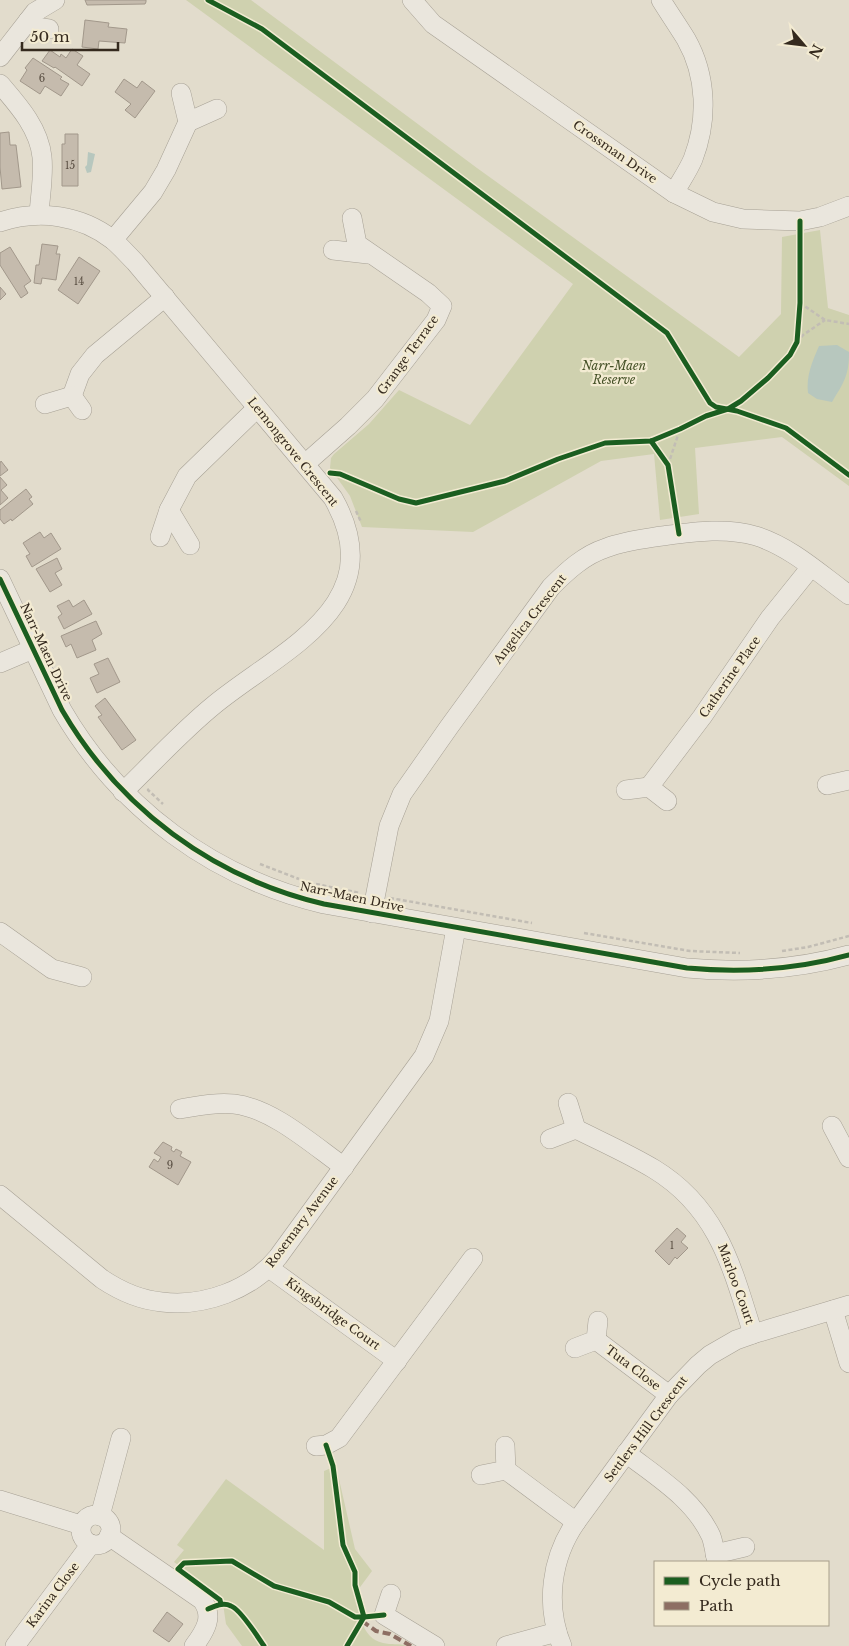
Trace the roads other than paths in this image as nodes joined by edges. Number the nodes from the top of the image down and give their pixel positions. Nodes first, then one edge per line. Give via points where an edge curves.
1 (56, 0) edge
2 (412, 0) edge
3 (661, 0) edge
4 (28, 20) junction
5 (49, 29) dead end
6 (0, 57) edge
7 (0, 84) edge
8 (181, 93) dead end
9 (217, 109) dead end
10 (188, 122) junction
11 (674, 193) junction
12 (849, 206) edge
13 (39, 215) junction
14 (352, 218) dead end
15 (0, 222) edge
16 (113, 240) junction
17 (333, 250) dead end
18 (368, 254) junction
19 (165, 297) junction
20 (45, 404) dead end
21 (258, 408) junction
22 (305, 464) junction
23 (169, 510) junction
24 (160, 537) dead end
25 (190, 545) dead end
26 (811, 567) junction
27 (0, 578) edge
28 (849, 595) edge
29 (33, 649) junction
30 (0, 663) edge
31 (849, 780) edge
32 (826, 785) dead end
33 (648, 786) junction
34 (626, 790) dead end
35 (123, 792) junction
36 (667, 800) dead end
37 (374, 904) junction
38 (456, 928) junction
39 (0, 932) edge
40 (849, 955) edge
41 (82, 977) dead end
42 (568, 1103) dead end
43 (180, 1109) dead end
44 (832, 1126) dead end
45 (576, 1129) junction
46 (550, 1139) dead end
47 (849, 1158) edge
48 (344, 1167) junction
49 (0, 1195) edge
50 (473, 1258) dead end
51 (269, 1268) junction
52 (841, 1307) edge
53 (598, 1321) dead end
54 (753, 1334) junction
55 (596, 1340) junction
56 (576, 1348) dead end
57 (397, 1361) junction
58 (849, 1363) edge
59 (669, 1395) junction
60 (121, 1438) dead end
61 (321, 1446) road end
62 (505, 1446) dead end
63 (626, 1453) junction
64 (506, 1470) junction
65 (481, 1475) dead end
66 (0, 1500) edge
67 (100, 1516) junction
68 (576, 1522) junction
69 (81, 1525) junction
70 (109, 1536) junction
71 (91, 1544) junction
72 (745, 1546) dead end
73 (716, 1558) edge
74 (391, 1594) dead end
75 (560, 1639) edge
76 (15, 1646) edge
77 (194, 1646) edge
78 (435, 1646) edge
79 (506, 1646) edge

1 - 4 street
2 - 11 street, Crossman Drive via 433,24
3 - 11 street via 696,60 703,92 700,137
4 - 5 street via 36,27
4 - 6 street
7 - 13 street via 33,128 42,156
8 - 10 street
9 - 10 street
10 - 16 street via 153,192
11 - 12 street, Crossman Drive via 713,212 743,219 800,221
13 - 15 street, Lemongrove Crescent
13 - 16 street, Lemongrove Crescent via 63,216 86,224
14 - 18 street, Grange Terrace via 357,244
16 - 19 street, Lemongrove Crescent
17 - 18 street, Grange Terrace
18 - 22 street, Grange Terrace via 428,293 442,306 436,320 375,399
19 - 20 street via 95,355 80,374 77,403
19 - 21 street, Lemongrove Crescent
21 - 22 street, Lemongrove Crescent
21 - 23 street via 187,476
22 - 35 street, Lemongrove Crescent via 333,498 348,536 347,577 336,603 327,617 299,643 196,720
23 - 24 street
23 - 25 street
26 - 28 street, Angelica Crescent
26 - 33 street, Catherine Place
26 - 37 street, Angelica Crescent via 758,537 713,530 636,540 606,548 568,570 551,588 402,794 389,826
27 - 29 street, Narr-Maen Drive
29 - 30 street
29 - 35 street, Narr-Maen Drive via 74,730
31 - 32 street
33 - 34 street
33 - 36 street
35 - 37 street, Narr-Maen Drive via 185,843 237,874 306,900
37 - 38 street, Narr-Maen Drive
38 - 40 street, Narr-Maen Drive via 712,970 786,968
38 - 48 street, Rosemary Avenue via 439,1021 431,1044
39 - 41 street via 52,969
42 - 45 street
43 - 48 street via 224,1104 251,1107 275,1118
44 - 47 street
45 - 46 street
45 - 54 street, Marloo Court via 653,1168 695,1203 722,1243
48 - 51 street, Rosemary Avenue
49 - 51 street, Rosemary Avenue via 102,1279 149,1300 178,1303 210,1298 242,1287
50 - 57 street
51 - 57 street, Kingsbridge Court
52 - 54 street, Settlers Hill Crescent
52 - 58 street
53 - 55 street, Tuta Close
54 - 59 street, Settlers Hill Crescent via 710,1356
55 - 56 street, Tuta Close
55 - 59 street, Tuta Close
57 - 61 street via 339,1438
59 - 63 street, Settlers Hill Crescent
60 - 67 street
62 - 64 street
63 - 68 street, Settlers Hill Crescent
63 - 73 street via 688,1503 712,1538
64 - 65 street
64 - 68 street
66 - 69 street
67 - 69 street via 91,1516
67 - 70 street via 108,1522
68 - 75 street, Settlers Hill Crescent via 562,1546 554,1572 552,1600
69 - 71 street via 81,1534
70 - 71 street via 101,1543
70 - 77 street via 202,1600 208,1608 208,1621
71 - 76 street, Karina Close
72 - 73 street
74 - 78 street via 384,1614
75 - 79 street

